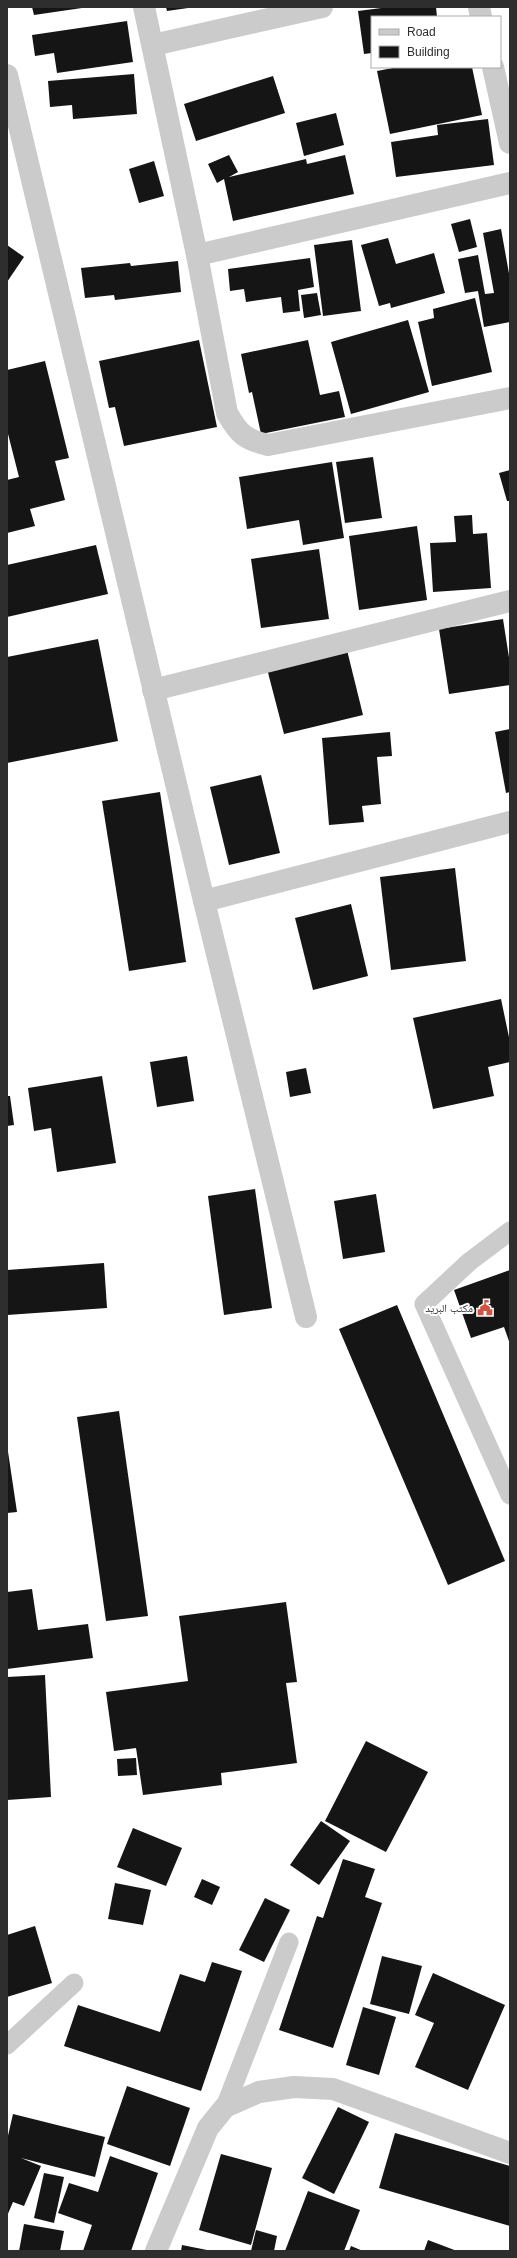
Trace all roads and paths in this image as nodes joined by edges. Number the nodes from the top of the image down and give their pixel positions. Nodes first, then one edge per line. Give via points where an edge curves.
1 (144, 7) edge
2 (322, 7) edge
3 (153, 45) junction
4 (493, 68) edge
5 (7, 75) edge
6 (510, 143) edge
7 (510, 183) edge
8 (197, 255) junction
9 (510, 398) edge
10 (510, 601) edge
11 (153, 690) junction
12 (510, 822) edge
13 (204, 901) junction
14 (510, 1231) edge
15 (306, 1317) dead end
16 (510, 1495) edge
17 (289, 1942) dead end
18 (74, 1983) dead end
19 (7, 2045) edge
20 (225, 2107) junction
21 (510, 2153) edge
22 (156, 2251) edge

1 - 3 street
2 - 3 street
3 - 8 street
4 - 6 street
5 - 11 street
7 - 8 street
8 - 9 street via 227,413 237,431 249,440 268,445 290,442
10 - 11 street
11 - 13 street
12 - 13 street
13 - 15 street
14 - 16 lane via 469,1262 424,1304
17 - 20 lane
18 - 19 lane
20 - 21 street via 259,2092 294,2087 333,2089
20 - 22 street via 208,2128

